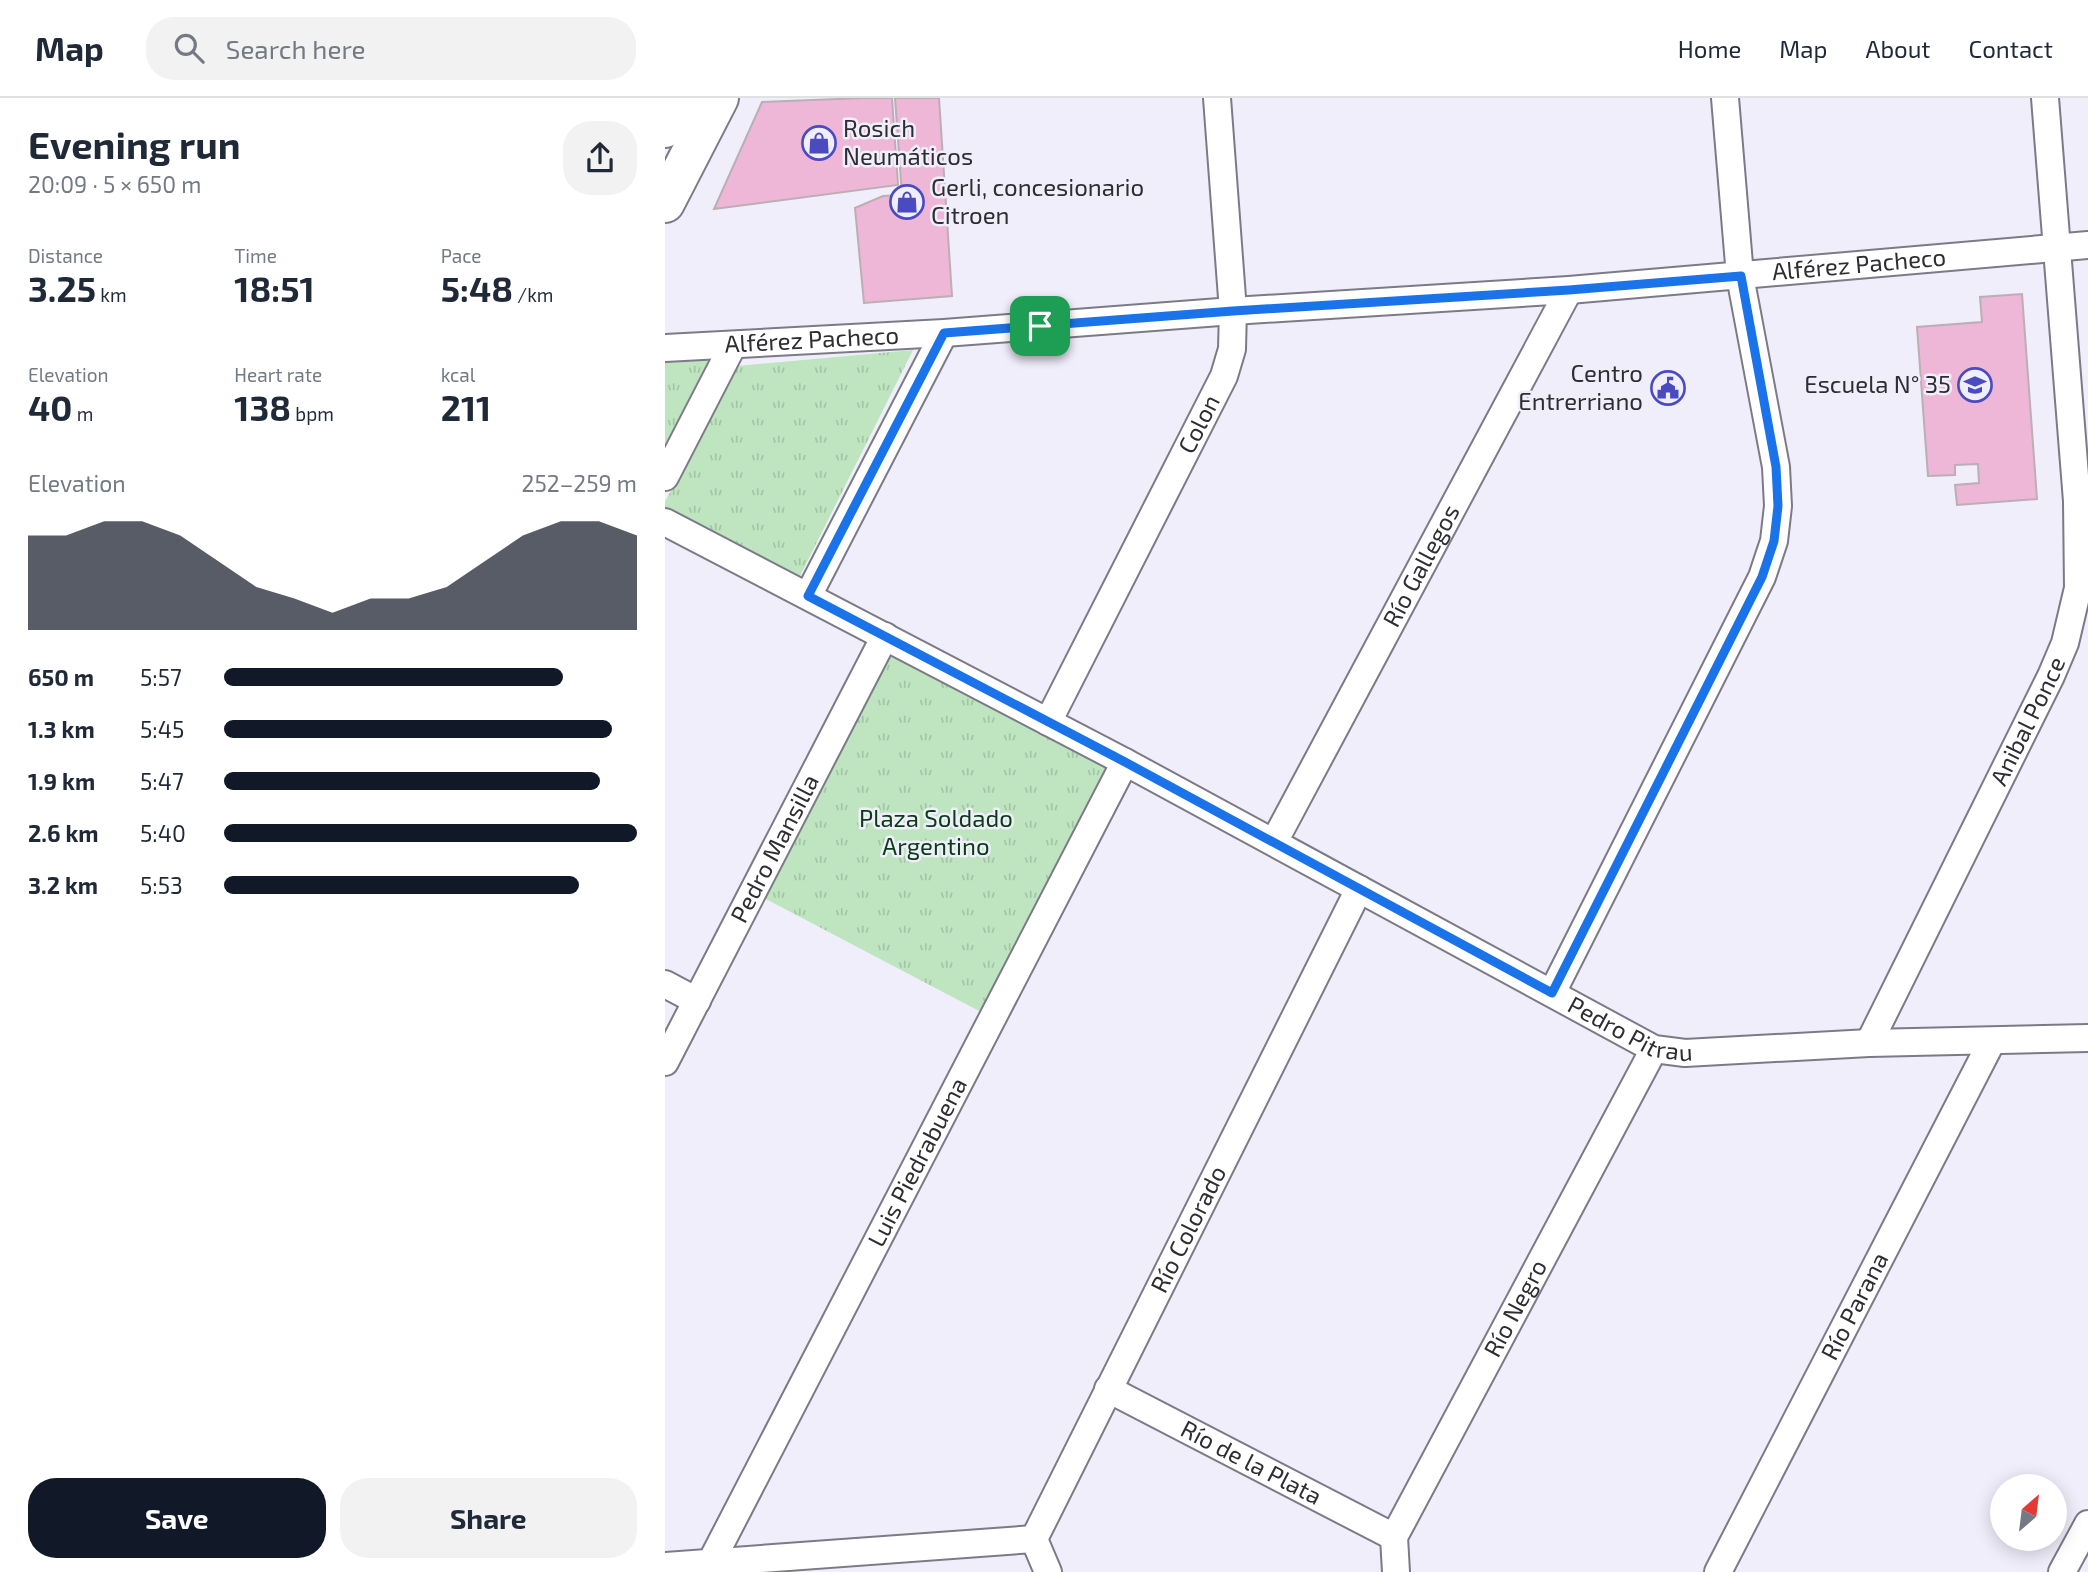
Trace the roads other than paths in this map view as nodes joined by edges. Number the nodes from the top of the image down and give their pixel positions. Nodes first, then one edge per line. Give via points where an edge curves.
1 (680, 98) edge
2 (719, 98) edge
3 (1217, 98) edge
4 (1725, 98) edge
5 (2045, 98) edge
6 (665, 128) edge
7 (665, 203) edge
8 (2088, 245) edge
9 (2057, 247) junction
10 (1741, 276) junction
11 (1569, 290) junction
12 (1233, 311) junction
13 (944, 333) junction
14 (733, 345) junction
15 (665, 348) edge
16 (665, 477) edge
17 (665, 522) edge
18 (808, 596) junction
19 (885, 636) junction
20 (1048, 722) junction
21 (1125, 762) junction
22 (1274, 842) junction
23 (1359, 888) junction
24 (665, 984) edge
25 (1552, 993) junction
26 (697, 1001) junction
27 (2088, 1038) edge
28 (1992, 1041) junction
29 (1869, 1043) junction
30 (1654, 1049) junction
31 (665, 1062) edge
32 (1108, 1389) junction
33 (2088, 1524) edge
34 (1394, 1537) junction
35 (1034, 1539) junction
36 (711, 1562) junction
37 (800, 1564) edge
38 (665, 1566) edge
39 (1048, 1572) edge
40 (1396, 1572) edge
41 (1718, 1572) edge
42 (2063, 1572) edge

1 - 6 main road
2 - 7 main road
3 - 12 street, Colon
4 - 10 street
5 - 9 street, Anibal Ponce
8 - 9 street, Alférez Pacheco
9 - 10 street, Alférez Pacheco
9 - 29 street, Anibal Ponce via 2077,501 2078,588 2051,676
10 - 11 street, Alférez Pacheco
10 - 25 street via 1776,467 1774,541 1762,577
11 - 12 street, Alférez Pacheco
11 - 22 street, Río Gallegos
12 - 13 street, Alférez Pacheco
12 - 20 street, Colon via 1233,349 1224,376
13 - 14 street, Alférez Pacheco
13 - 18 street
14 - 15 street, Alférez Pacheco
14 - 16 street
17 - 18 street, Pedro Pitrau
18 - 19 street, Pedro Pitrau
19 - 20 street, Pedro Pitrau
19 - 26 street, Pedro Mansilla
20 - 21 street, Pedro Pitrau
21 - 22 street, Pedro Pitrau
21 - 36 street, Luis Piedrabuena
22 - 23 street, Pedro Pitrau
23 - 25 street, Pedro Pitrau
23 - 32 street, Río Colorado
24 - 26 street
25 - 30 street, Pedro Pitrau
26 - 31 street, Pedro Mansilla
27 - 28 street, Pedro Pitrau
28 - 29 street, Pedro Pitrau
28 - 41 street, Río Parana
29 - 30 street, Pedro Pitrau via 1685,1053
30 - 34 street, Río Negro
32 - 34 street, Río de la Plata
32 - 35 street, Río Colorado
33 - 42 street
34 - 40 street
35 - 37 street
35 - 39 street
36 - 37 street
36 - 38 street

